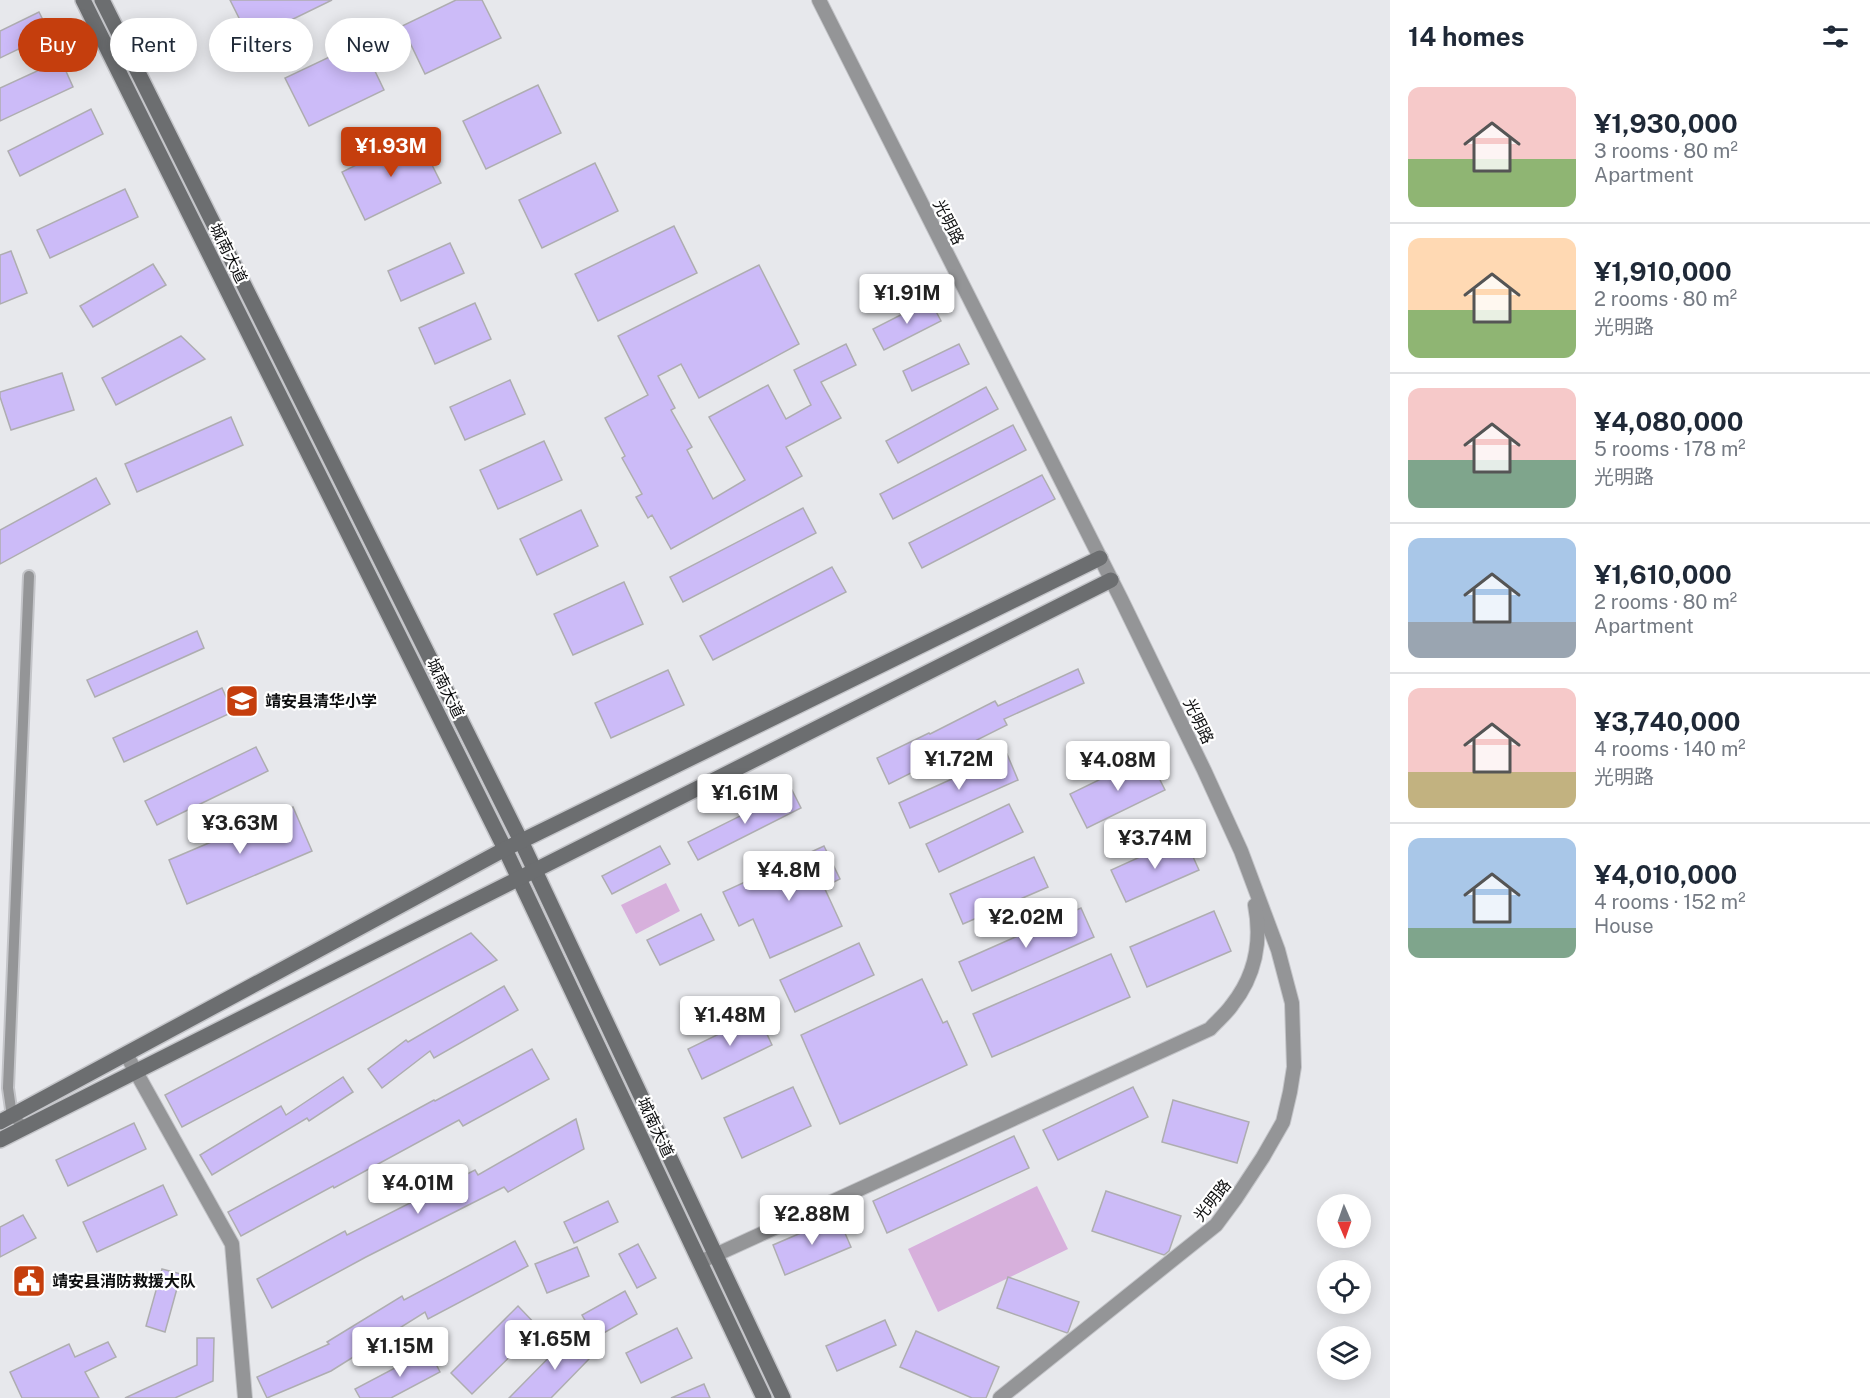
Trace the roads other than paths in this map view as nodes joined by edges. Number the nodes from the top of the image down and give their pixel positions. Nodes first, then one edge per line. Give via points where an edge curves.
1 (83, 0) edge
2 (102, 0) edge
3 (819, 0) edge
4 (1100, 558) junction
5 (30, 576) dead end
6 (1112, 580) junction
7 (520, 841) junction
8 (505, 849) junction
9 (1241, 851) junction
10 (534, 870) junction
11 (519, 878) junction
12 (126, 1054) junction
13 (136, 1071) junction
14 (6, 1119) edge
15 (25, 1127) junction
16 (0, 1140) edge
17 (716, 1255) junction
18 (700, 1262) junction
19 (245, 1398) edge
20 (764, 1398) edge
21 (783, 1398) edge
22 (1000, 1398) edge

1 - 8 main road, 城南大道
2 - 7 main road, 城南大道
3 - 4 street, 光明路
4 - 6 street, 光明路
4 - 7 main road
5 - 14 street
6 - 9 street, 光明路
6 - 10 main road
7 - 8 main road
7 - 10 main road, 城南大道
8 - 11 main road, 城南大道
8 - 12 main road
9 - 17 street via 1257,916 1257,947 1250,979 1210,1029
9 - 22 street, 光明路 via 1278,950 1292,1003 1294,1067 1283,1122 1216,1225
10 - 11 main road
10 - 17 main road, 城南大道
11 - 13 main road
11 - 18 main road, 城南大道
12 - 13 street
12 - 14 main road
13 - 15 main road
13 - 19 street via 232,1244
14 - 15 street
15 - 16 main road
17 - 18 street
17 - 21 main road, 城南大道
18 - 20 main road, 城南大道

